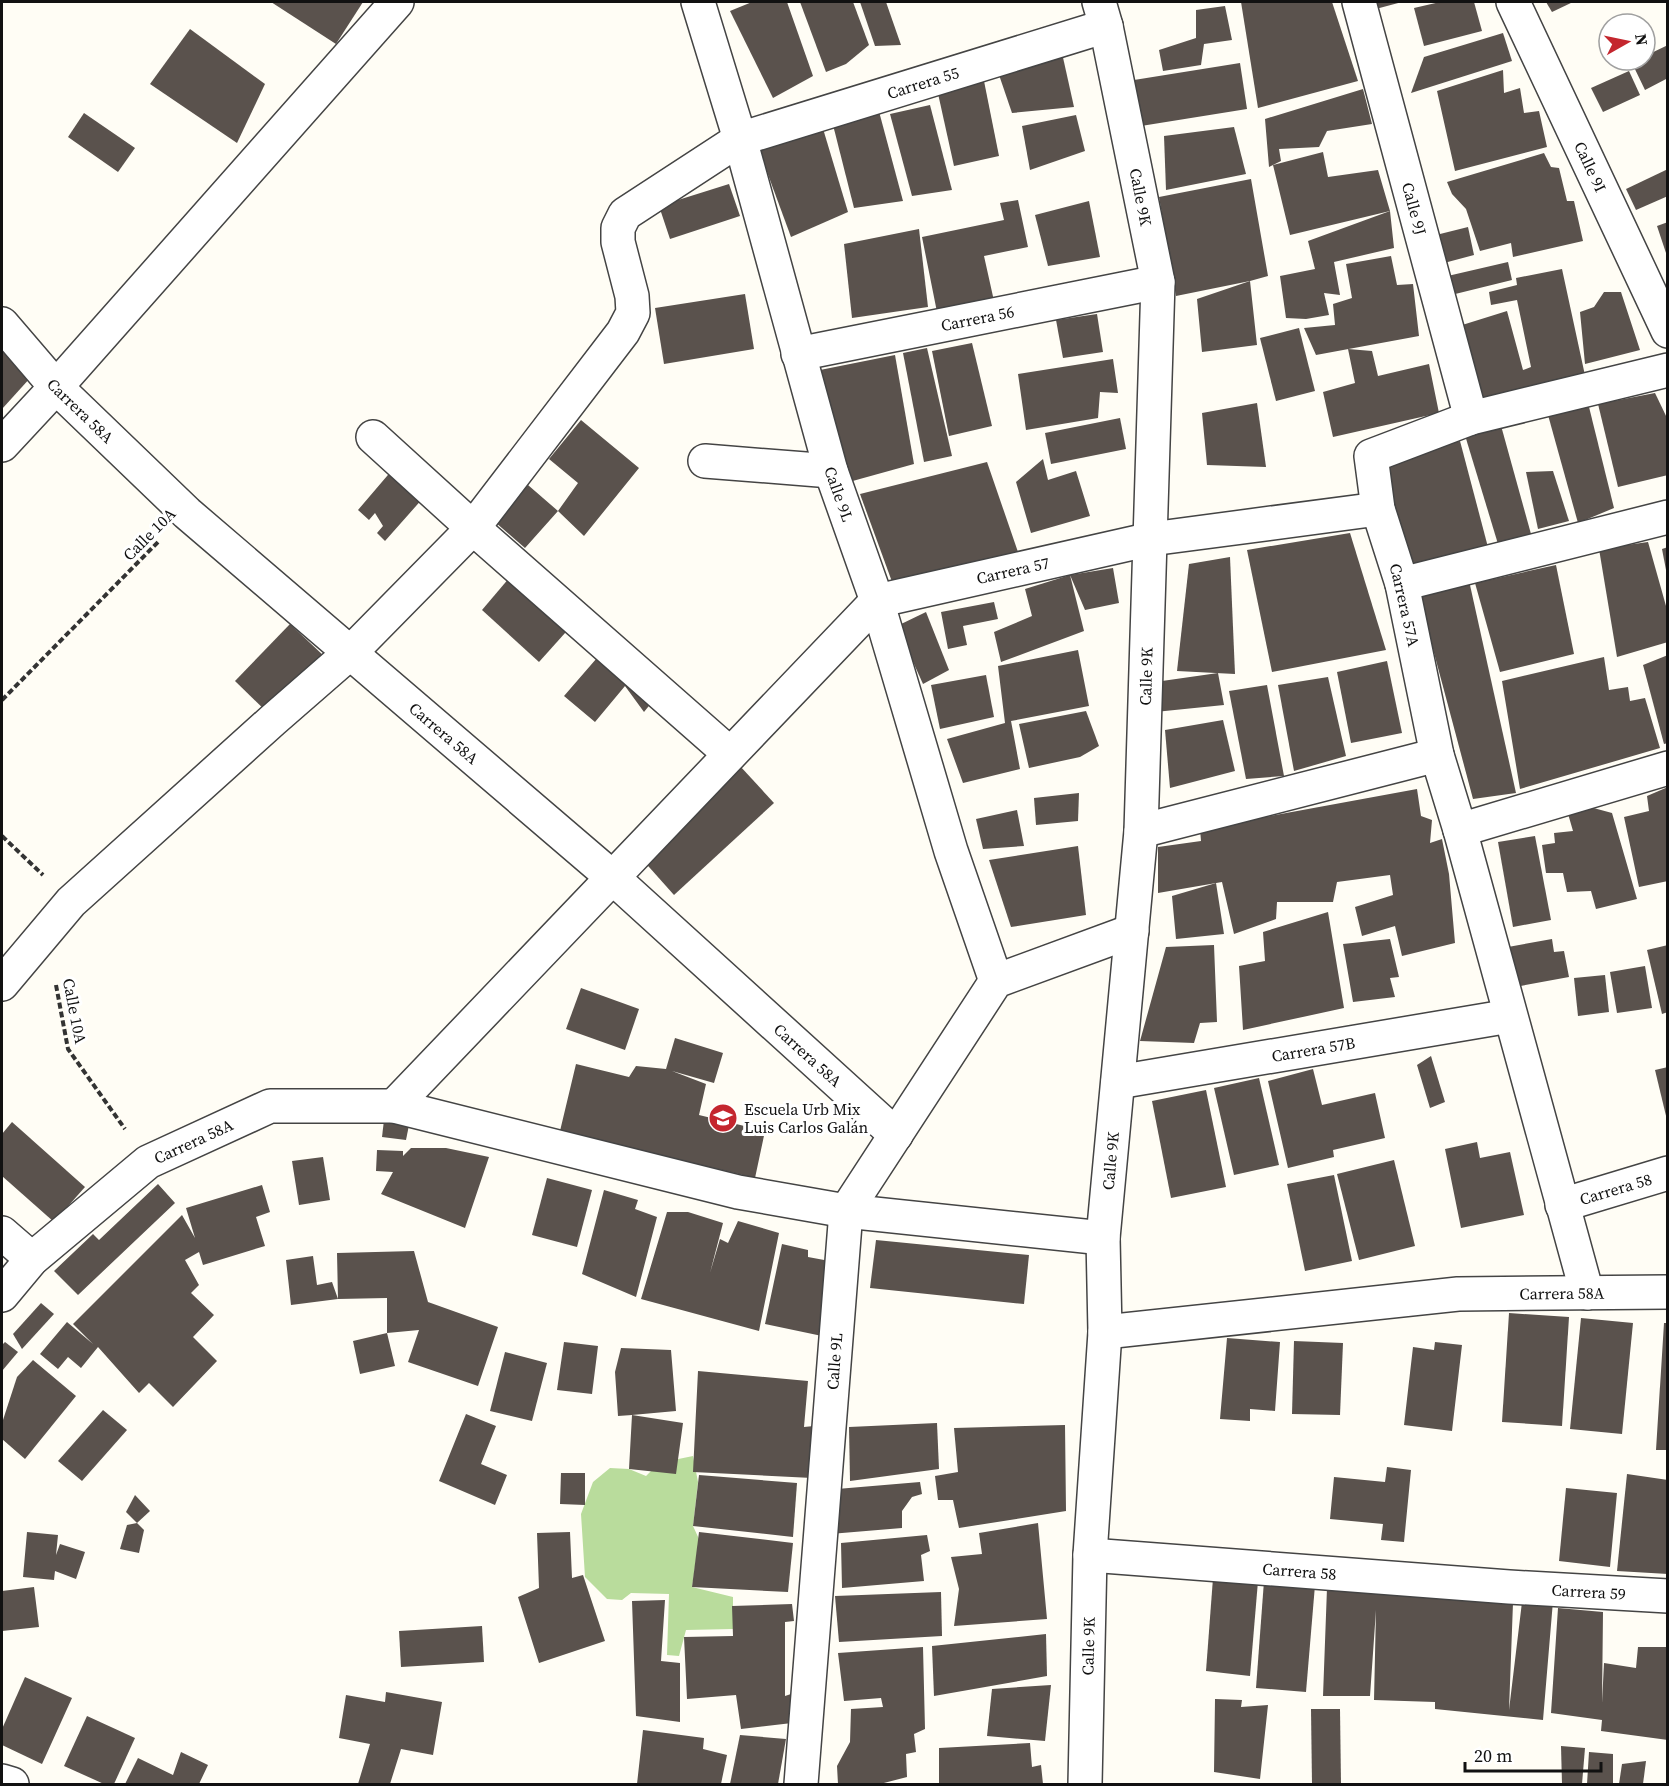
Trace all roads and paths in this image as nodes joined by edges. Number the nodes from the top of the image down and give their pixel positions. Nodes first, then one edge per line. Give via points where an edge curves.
1 (397, 2) edge
2 (698, 2) edge
3 (1359, 2) edge
4 (1513, 2) edge
5 (1102, 14) edge
6 (740, 139) junction
7 (1158, 282) junction
8 (2, 324) edge
9 (1668, 331) edge
10 (798, 354) junction
11 (1668, 370) edge
12 (56, 387) junction
13 (1471, 418) junction
14 (373, 437) dead end
15 (2, 445) edge
16 (705, 461) dead end
17 (831, 471) junction
18 (1378, 509) junction
19 (187, 513) junction
20 (1668, 517) edge
21 (472, 528) junction
22 (1151, 539) junction
23 (1402, 584) junction
24 (877, 602) junction
25 (351, 652) junction
26 (2, 700) edge
27 (730, 754) junction
28 (1437, 755) junction
29 (1668, 768) edge
30 (1460, 830) junction
31 (1141, 831) junction
32 (2, 836) edge
33 (612, 877) junction
34 (71, 902) junction
35 (1132, 930) junction
36 (55, 979) dead end
37 (996, 981) junction
38 (2, 984) edge
39 (1510, 1016) junction
40 (1118, 1082) junction
41 (394, 1106) junction
42 (896, 1135) junction
43 (148, 1162) junction
44 (1668, 1173) edge
45 (1562, 1205) junction
46 (846, 1211) junction
47 (2, 1233) edge
48 (1103, 1239) junction
49 (32, 1259) junction
50 (1668, 1292) edge
51 (1587, 1293) junction
52 (2, 1295) edge
53 (1105, 1332) junction
54 (1090, 1555) junction
55 (1509, 1587) joint
56 (1668, 1596) edge
57 (2, 1781) edge
58 (12, 1785) edge
59 (801, 1785) edge
60 (1085, 1785) edge

1 - 12 street
2 - 6 street, Calle 9L
3 - 13 street, Calle 9J
4 - 9 street, Calle 9I
5 - 6 street, Carrera 55
5 - 7 street, Calle 9K
6 - 10 street, Calle 9L
6 - 21 street, Carrera 55 via 625,214 618,228 618,242 633,313 623,332
7 - 10 street, Carrera 56
7 - 22 street, Calle 9K
8 - 12 street, Carrera 58A
10 - 17 street, Calle 9L
11 - 13 street
12 - 15 street
12 - 19 street, Carrera 58A
13 - 18 street, Carrera 57A via 1371,456
14 - 21 street
16 - 17 street
17 - 24 street, Calle 9L
18 - 22 street
18 - 23 street, Carrera 57A
19 - 25 street, Carrera 58A
19 - 26 path, Calle 10A
20 - 23 street
21 - 25 street, Carrera 55
21 - 27 street
22 - 24 street, Carrera 57
22 - 31 street, Calle 9K
23 - 28 street, Carrera 57A
24 - 27 street
24 - 37 street, Calle 9L via 951,851
25 - 33 street, Carrera 58A
25 - 34 street, Carrera 55
27 - 33 street
28 - 30 street, Carrera 57A
28 - 31 street
29 - 30 street
30 - 39 street
31 - 35 street, Calle 9K
32 - 34 path
33 - 41 street
33 - 42 street, Carrera 58A
34 - 38 street, Carrera 55
35 - 37 street
35 - 40 street, Calle 9K
36 - 43 path, Calle 10A via 68,1049
37 - 42 street, Calle 9L
39 - 40 street, Carrera 57B
39 - 45 street
40 - 48 street, Calle 9K
41 - 43 street, Carrera 58A via 270,1106
41 - 46 street, Carrera 58A via 738,1192
42 - 46 street, Calle 9L
43 - 49 street, Carrera 58A
44 - 45 street, Carrera 58
45 - 51 street
46 - 48 street, Carrera 58A
46 - 59 street, Calle 9L
47 - 49 street
48 - 53 street, Calle 9K
49 - 52 street, Carrera 58A
50 - 51 street, Carrera 58A
51 - 53 street, Carrera 58A via 1458,1294
53 - 54 street, Calle 9K
54 - 55 street, Carrera 58
54 - 60 street, Calle 9K
55 - 56 street, Carrera 59
57 - 58 street

